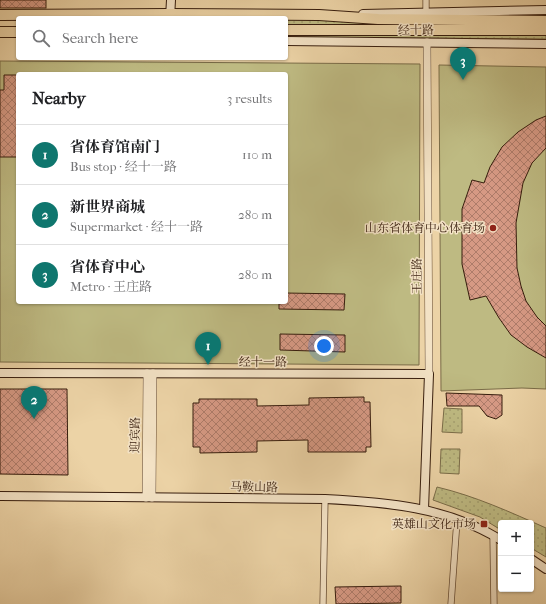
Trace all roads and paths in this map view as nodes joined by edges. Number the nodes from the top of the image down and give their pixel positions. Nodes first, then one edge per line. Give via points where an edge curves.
1 (171, 0) edge
2 (426, 0) edge
3 (546, 10) edge
4 (426, 13) junction
5 (0, 15) edge
6 (319, 15) junction
7 (170, 16) edge
8 (546, 20) edge
9 (288, 30) edge
10 (546, 30) edge
11 (0, 32) edge
12 (16, 32) edge
13 (288, 41) edge
14 (427, 42) junction
15 (546, 44) edge
16 (0, 373) edge
17 (150, 373) junction
18 (429, 374) junction
19 (0, 496) edge
20 (149, 498) junction
21 (325, 500) junction
22 (424, 510) junction
23 (457, 520) junction
24 (493, 535) junction
25 (498, 538) edge
26 (534, 561) edge
27 (546, 569) edge
28 (323, 604) edge
29 (451, 604) edge
30 (494, 604) edge

1 - 7 main road
2 - 4 street
3 - 4 main road, 经十路
4 - 6 main road, 经十路
5 - 7 highway, 经十路
6 - 7 highway, 经十路
6 - 8 highway, 经十路 via 378,19
9 - 10 highway, 经十路
11 - 12 highway
13 - 14 main road, 经十路
14 - 15 main road, 经十路
14 - 18 street, 王庄路
16 - 17 main road, 经十一路
17 - 18 main road, 经十一路
17 - 20 street, 迎宾路
18 - 22 main road, 王庄路
19 - 20 main road, 马鞍山路
20 - 21 main road, 马鞍山路
21 - 22 main road, 马鞍山路 via 370,502
21 - 28 street
22 - 23 main road, 马鞍山路
23 - 24 main road, 马鞍山路
23 - 29 street
24 - 25 main road, 马鞍山路
24 - 30 street
26 - 27 main road

